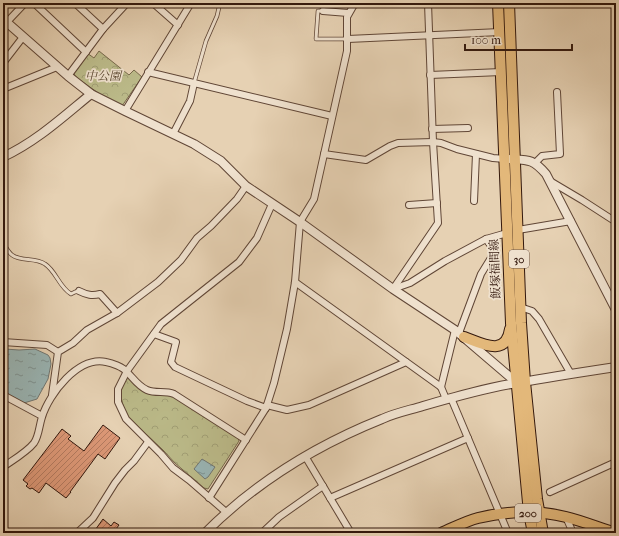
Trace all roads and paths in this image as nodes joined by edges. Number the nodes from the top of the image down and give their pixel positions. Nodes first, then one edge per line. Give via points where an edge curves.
1 (25, 3) edge
2 (34, 3) edge
3 (75, 3) edge
4 (153, 3) edge
5 (191, 3) edge
6 (220, 3) edge
7 (323, 3) edge
8 (355, 3) edge
9 (428, 3) edge
10 (498, 3) edge
11 (509, 3) edge
12 (125, 4) edge
13 (323, 12) junction
14 (348, 13) junction
15 (5, 21) edge
16 (178, 25) junction
17 (103, 29) junction
18 (500, 32) junction
19 (429, 35) junction
20 (23, 36) junction
21 (348, 39) junction
22 (86, 52) junction
23 (3, 62) edge
24 (57, 67) junction
25 (148, 72) junction
26 (501, 72) junction
27 (430, 75) junction
28 (68, 76) junction
29 (194, 83) junction
30 (3, 89) edge
31 (557, 92) dead end
32 (92, 94) junction
33 (125, 112) junction
34 (332, 116) junction
35 (468, 128) dead end
36 (432, 129) junction
37 (173, 134) junction
38 (433, 142) junction
39 (324, 154) junction
40 (476, 154) junction
41 (3, 157) edge
42 (510, 159) junction
43 (536, 162) junction
44 (550, 181) junction
45 (246, 186) junction
46 (474, 201) dead end
47 (437, 203) junction
48 (272, 204) junction
49 (408, 205) dead end
50 (571, 221) junction
51 (300, 222) junction
52 (616, 222) edge
53 (518, 230) junction
54 (507, 232) junction
55 (486, 239) junction
56 (3, 243) edge
57 (295, 282) junction
58 (394, 289) junction
59 (79, 291) joint
60 (520, 307) junction
61 (616, 310) edge
62 (117, 313) junction
63 (510, 323) junction
64 (459, 333) junction
65 (154, 334) junction
66 (3, 342) edge
67 (58, 352) junction
68 (406, 362) junction
69 (616, 367) edge
70 (127, 371) junction
71 (571, 374) junction
72 (521, 382) junction
73 (441, 387) junction
74 (3, 395) edge
75 (52, 397) junction
76 (449, 399) junction
77 (266, 406) junction
78 (42, 416) junction
79 (468, 438) junction
80 (246, 440) junction
81 (148, 442) junction
82 (305, 456) junction
83 (616, 462) edge
84 (3, 467) edge
85 (323, 486) junction
86 (550, 492) dead end
87 (209, 498) junction
88 (330, 498) junction
89 (226, 512) junction
90 (500, 513) junction
91 (534, 513) junction
92 (566, 517) junction
93 (77, 533) edge
94 (205, 533) edge
95 (262, 533) edge
96 (351, 533) edge
97 (441, 533) edge
98 (508, 533) edge
99 (533, 533) edge
100 (543, 533) edge
101 (574, 533) edge
102 (616, 533) edge

1 - 15 street
2 - 22 street
3 - 17 street
4 - 16 street
5 - 16 street
6 - 29 lane
7 - 13 lane
8 - 14 street
9 - 19 street
10 - 18 main road, 飯塚福間線 / 30
11 - 42 main road, 飯塚福間線 / 30
12 - 17 street
13 - 14 street
13 - 21 lane via 318,10 316,38
14 - 21 street
15 - 20 street
16 - 25 street
17 - 22 street
18 - 19 street
18 - 26 main road, 飯塚福間線 / 30
19 - 21 street
19 - 27 street
20 - 23 street
20 - 24 street
21 - 34 street via 348,51
22 - 28 street
24 - 28 street
24 - 30 street
25 - 29 street
25 - 33 street
26 - 27 street
26 - 42 main road, 飯塚福間線 / 30
27 - 36 street
28 - 32 street
29 - 34 street
29 - 37 street via 190,101
31 - 43 street via 560,154 542,156
32 - 33 street
32 - 41 street via 45,131
33 - 37 street
34 - 39 street
35 - 36 street
36 - 38 street
37 - 45 street via 221,161
38 - 39 street via 398,143 366,160
38 - 40 street
38 - 47 street
39 - 51 street via 314,199
40 - 42 street
40 - 46 street
42 - 43 street
42 - 53 main road, 飯塚福間線 / 30
42 - 54 main road, 飯塚福間線 / 30
43 - 44 street
44 - 50 street
44 - 52 street
45 - 48 street
45 - 62 street via 211,226 196,238 181,260 158,282
47 - 49 street
47 - 58 street via 438,223
48 - 51 street
48 - 65 street via 257,238 238,262 171,315
50 - 53 street
50 - 61 street
51 - 57 street
51 - 58 street
53 - 60 main road, 飯塚福間線 / 30
54 - 55 street
54 - 63 main road, 飯塚福間線 / 30
55 - 58 street via 410,283
55 - 64 street via 494,254 481,274
56 - 59 lane via 15,257 38,260 45,264 71,294
57 - 68 street
57 - 77 street via 288,329
58 - 64 street
59 - 62 street via 92,296 100,294
60 - 71 street via 532,311 539,319
60 - 72 main road, 飯塚福間線 / 30
62 - 67 street via 87,330
63 - 64 main road via 509,336 497,347
63 - 72 main road, 飯塚福間線 / 30
64 - 72 street
64 - 73 street
65 - 70 street
65 - 77 street via 176,342 171,362 175,367 248,401
66 - 67 street via 47,345
67 - 75 street
68 - 73 street
68 - 77 street via 309,404 287,410
69 - 71 street
70 - 75 street via 105,362 83,365 67,378
70 - 80 street via 135,382 148,391 169,391
70 - 81 street via 118,389 118,402 126,419
71 - 72 street
72 - 76 street
72 - 91 main road, 飯塚福間線 / 30
73 - 76 street
74 - 78 street
75 - 78 street
76 - 79 street
76 - 82 street via 383,418
77 - 80 street
78 - 84 street via 32,446
79 - 88 street
79 - 90 street
80 - 87 street
81 - 87 street via 173,468
81 - 93 street via 115,483 92,518
82 - 85 street
82 - 89 street via 253,490
83 - 86 street
85 - 88 street
85 - 95 street via 279,516
87 - 89 street
88 - 96 street
89 - 94 street
90 - 91 main road, 200
90 - 97 main road, 200 via 476,518
90 - 98 street
91 - 92 main road, 200
91 - 99 main road, 飯塚福間線 / 30
91 - 100 main road, 飯塚福間線 / 30
92 - 101 street
92 - 102 main road, 200

